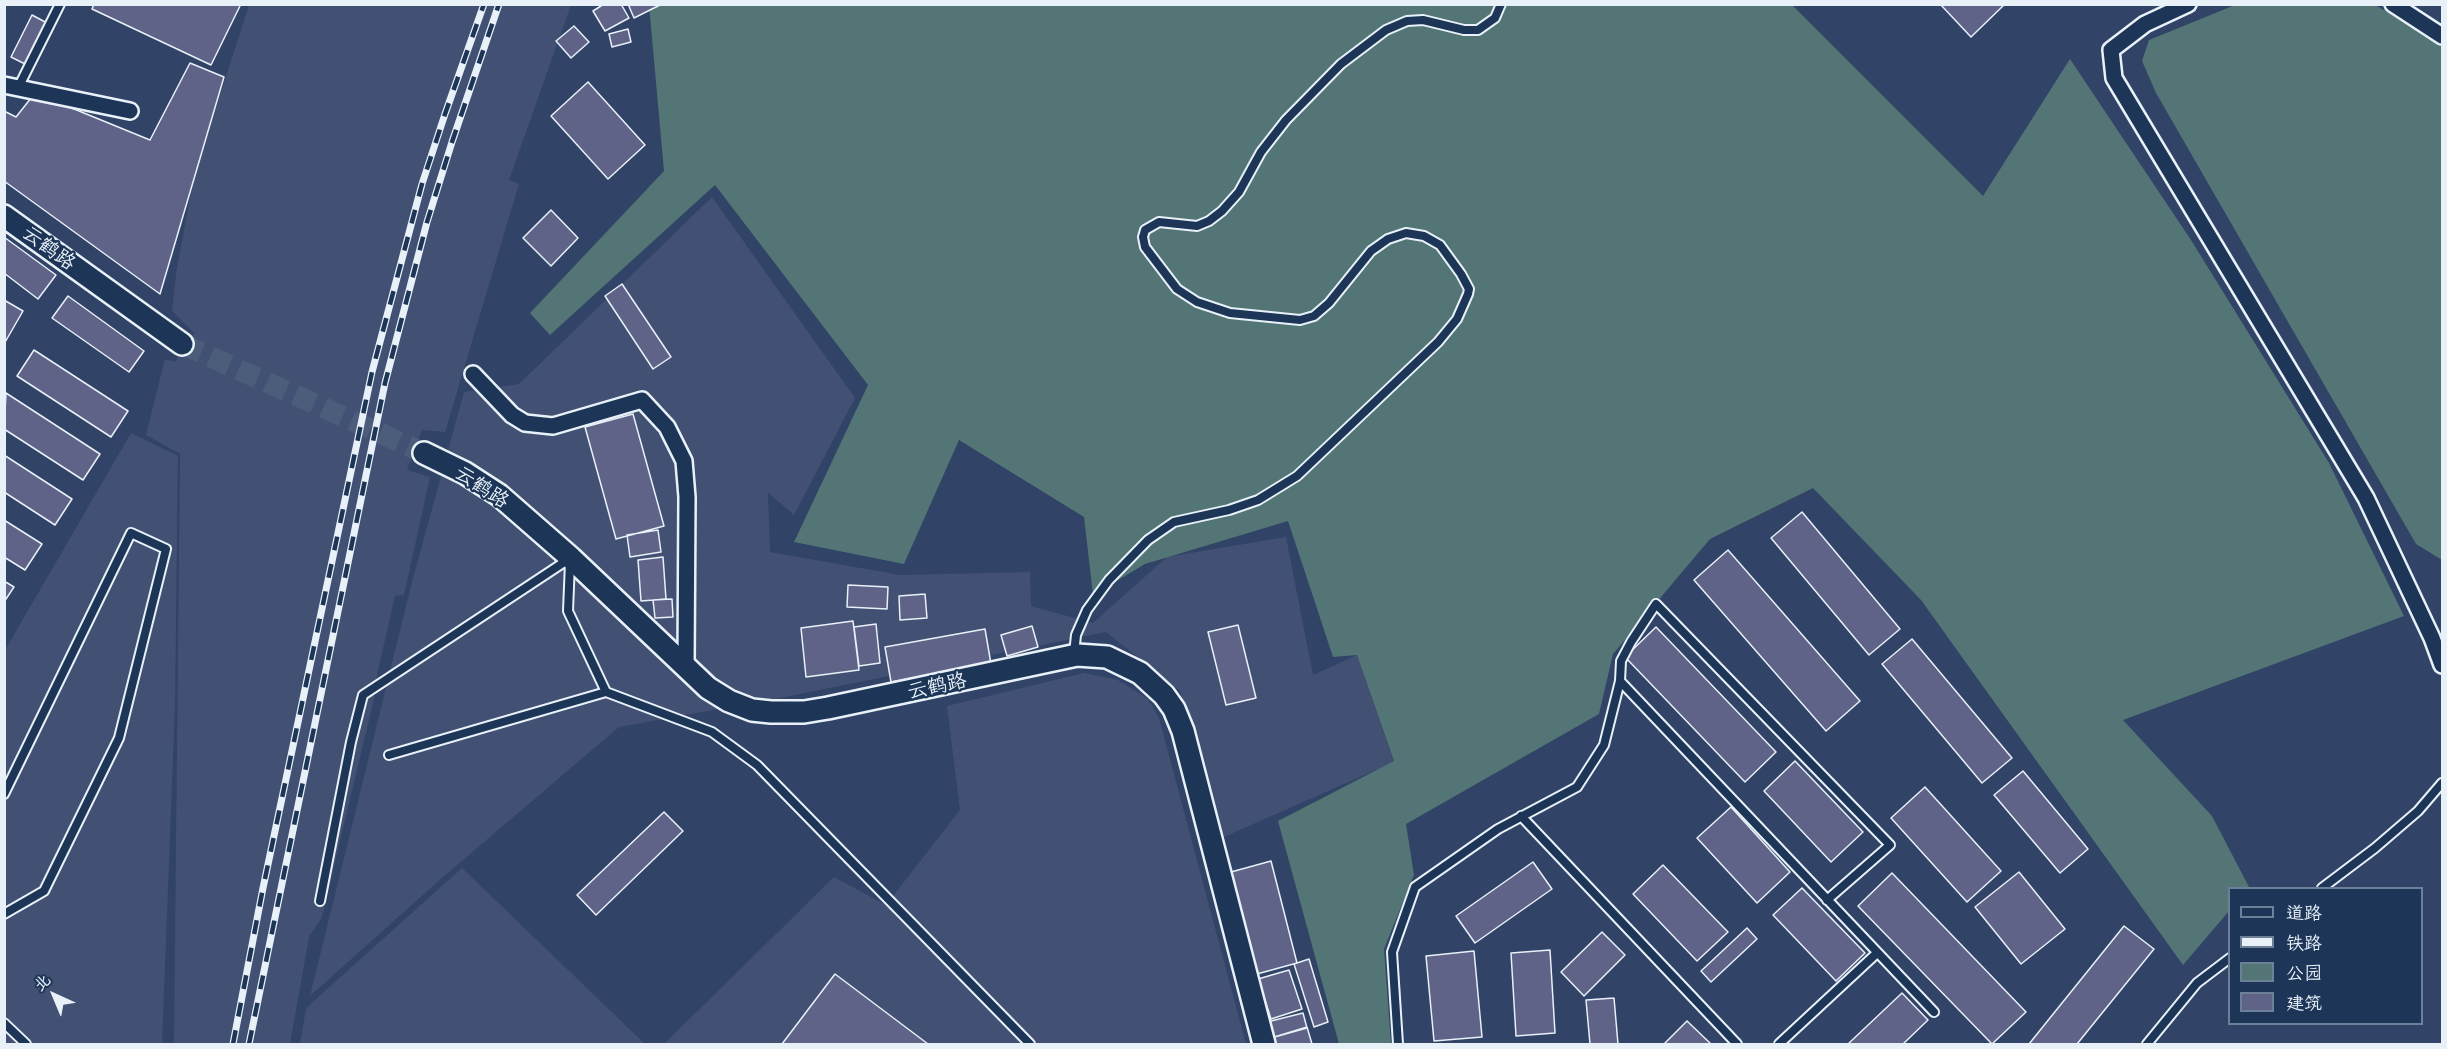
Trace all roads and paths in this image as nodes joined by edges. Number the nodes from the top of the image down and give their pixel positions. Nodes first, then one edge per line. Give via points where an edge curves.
1 (60, 4) edge
2 (1501, 4) edge
3 (2188, 4) edge
4 (2393, 4) edge
5 (2442, 36) edge
6 (11, 86) edge
7 (130, 111) dead end
8 (4, 216) edge
9 (182, 344) tunnel mouth
10 (473, 374) dead end
11 (424, 453) tunnel mouth
12 (571, 558) junction
13 (1075, 656) junction
14 (2442, 665) edge
15 (686, 667) junction
16 (1620, 681) junction
17 (606, 692) junction
18 (389, 755) dead end
19 (2442, 783) edge
20 (4, 794) edge
21 (1521, 816) junction
22 (2323, 887) edge
23 (1827, 900) junction
24 (320, 902) dead end
25 (4, 914) edge
26 (1877, 953) junction
27 (2228, 959) edge
28 (1934, 1012) dead end
29 (4, 1023) edge
30 (26, 1044) edge
31 (1030, 1044) edge
32 (1264, 1044) edge
33 (1398, 1044) edge
34 (1737, 1044) edge
35 (1779, 1044) edge
36 (2147, 1044) edge

1 - 6 lane
2 - 13 lane via 1498,15 1478,30 1423,20 1407,21 1386,30 1350,57 1286,120 1222,212 1197,226 1159,222 1145,230 1145,247 1177,289 1197,302 1230,313 1300,320 1314,316 1371,251 1406,233 1424,236 1447,253 1469,289 1456,319 1438,342 1298,476 1250,502 1174,522 1148,540 1109,580 1087,610 1076,635
3 - 14 street via 2145,24 2111,50 2114,78 2366,498
4 - 5 street
6 - 7 street
8 - 9 street, 云鹤路
10 - 15 street via 512,415 525,423 553,426 642,400 667,427 684,461 687,497
11 - 12 street, 云鹤路 via 499,495
12 - 15 street, 云鹤路
12 - 17 lane via 568,611
12 - 24 lane via 363,695
13 - 15 street, 云鹤路 via 804,712 752,710 729,702
13 - 32 street, 云鹤路 via 1107,657 1140,673 1174,709
16 - 21 lane via 1604,745 1577,787
16 - 23 lane
16 - 23 lane via 1621,661 1656,604 1890,845
17 - 18 lane
17 - 31 lane via 712,732 757,765
19 - 22 lane via 2384,841
20 - 25 lane via 131,533 166,549 119,738 44,891
21 - 33 lane via 1415,887 1392,952
21 - 34 lane
23 - 26 lane
26 - 28 lane
26 - 35 lane
27 - 36 lane via 2197,983
29 - 30 lane

